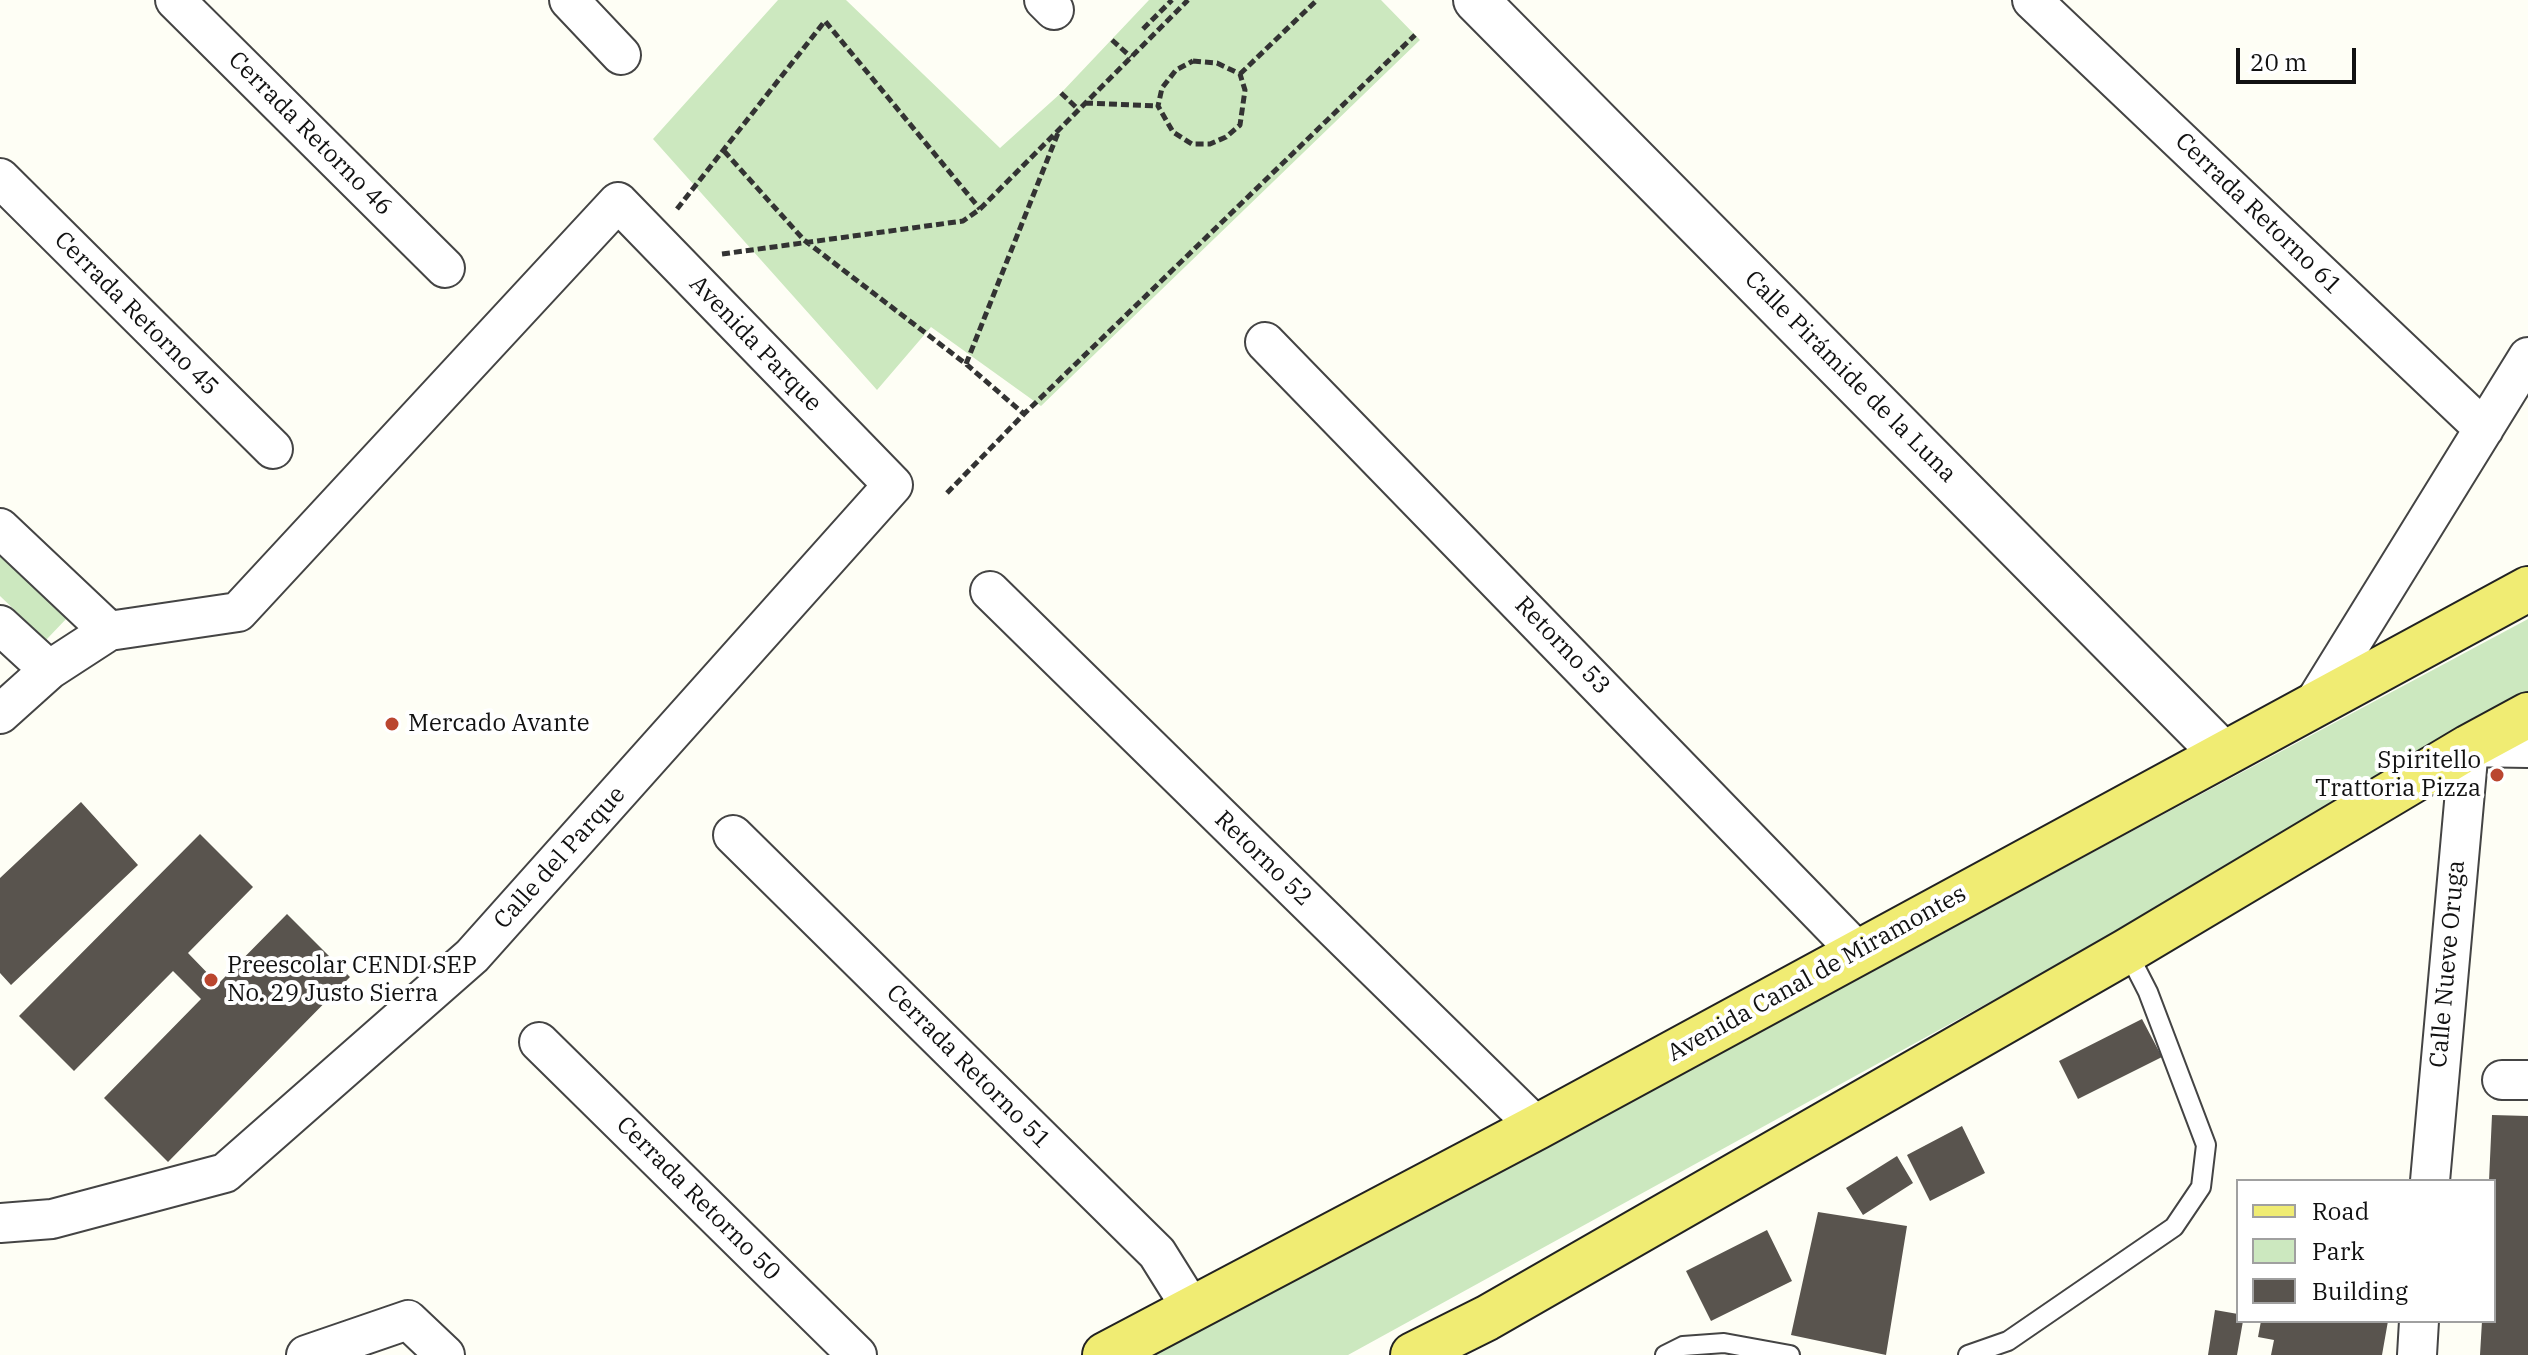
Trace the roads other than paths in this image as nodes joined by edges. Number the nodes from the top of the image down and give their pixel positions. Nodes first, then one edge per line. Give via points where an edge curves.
1 (175, 0) edge
2 (569, 0) edge
3 (1476, 0) edge
4 (2032, 0) edge
5 (621, 55) dead end
6 (0, 178) edge
7 (445, 268) dead end
8 (1265, 342) dead end
9 (2528, 357) edge
10 (2484, 429) junction
11 (273, 449) dead end
12 (893, 485) joint
13 (0, 528) edge
14 (2528, 589) edge
15 (990, 591) dead end
16 (0, 625) edge
17 (109, 631) junction
18 (49, 670) junction
19 (2313, 705) junction
20 (0, 714) edge
21 (2528, 715) edge
22 (2469, 747) junction
23 (2528, 748) edge
24 (2223, 754) junction
25 (733, 835) dead end
26 (1857, 951) junction
27 (2127, 951) junction
28 (539, 1042) dead end
29 (1537, 1127) junction
30 (2430, 1179) edge
31 (0, 1223) edge
32 (1192, 1309) junction
33 (2419, 1323) edge
34 (2007, 1348) edge
35 (306, 1355) edge
36 (445, 1355) edge
37 (857, 1355) edge
38 (1105, 1355) edge
39 (1413, 1355) edge
40 (1665, 1355) edge
41 (1790, 1355) edge
42 (1968, 1355) edge
43 (2417, 1355) edge

1 - 7 street, Cerrada Retorno 46
2 - 5 street
3 - 24 street, Calle Pirámide de la Luna
4 - 10 street, Cerrada Retorno 61
6 - 11 street, Cerrada Retorno 45
8 - 26 street, Retorno 53
9 - 10 street
10 - 19 street
12 - 17 street, Avenida Parque via 618,202 238,612
12 - 31 street, Calle del Parque via 472,956 225,1173 52,1219
13 - 17 street
14 - 19 main road, Avenida Canal de Miramontes
15 - 29 street, Retorno 52
16 - 18 street
17 - 18 street
18 - 20 street
19 - 24 main road, Avenida Canal de Miramontes
21 - 22 main road
22 - 23 street
22 - 27 main road
22 - 30 street, Calle Nueve Oruga
24 - 26 main road, Avenida Canal de Miramontes
25 - 32 street, Cerrada Retorno 51 via 1157,1253
26 - 29 main road, Avenida Canal de Miramontes
27 - 34 lane via 2206,1145 2201,1187 2174,1227
27 - 39 main road via 1487,1318
28 - 37 street, Cerrada Retorno 50
29 - 32 main road, Avenida Canal de Miramontes
32 - 38 main road, Avenida Canal de Miramontes
33 - 43 street
34 - 42 lane
35 - 36 street via 408,1320
40 - 41 lane via 1683,1346 1724,1343

